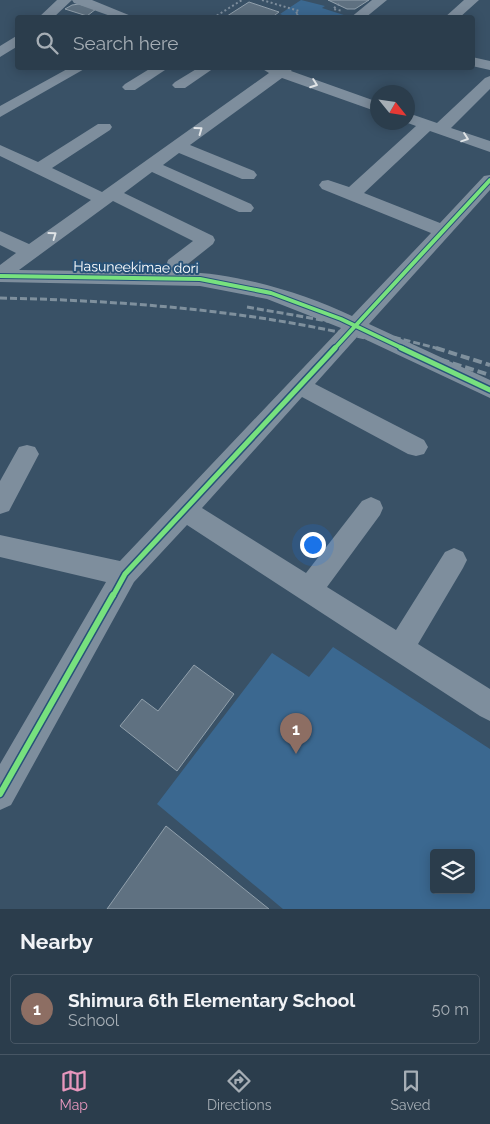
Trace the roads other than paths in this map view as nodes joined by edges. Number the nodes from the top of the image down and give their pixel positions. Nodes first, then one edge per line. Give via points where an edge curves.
1 (65, 0) edge
2 (79, 0) edge
3 (380, 0) edge
4 (477, 1) edge
5 (104, 8) junction
6 (48, 15) edge
7 (96, 15) edge
8 (122, 15) edge
9 (360, 15) edge
10 (455, 15) edge
11 (15, 43) edge
12 (7, 53) edge
13 (475, 62) edge
14 (490, 66) edge
15 (158, 70) edge
16 (204, 70) edge
17 (277, 70) edge
18 (281, 70) edge
19 (72, 71) edge
20 (490, 80) edge
21 (180, 85) dead end
22 (130, 87) dead end
23 (370, 104) edge
24 (0, 112) edge
25 (415, 121) edge
26 (104, 127) dead end
27 (433, 127) junction
28 (177, 146) junction
29 (490, 147) edge
30 (0, 150) edge
31 (150, 165) junction
32 (40, 169) junction
33 (248, 175) dead end
34 (490, 180) edge
35 (328, 185) dead end
36 (352, 194) junction
37 (107, 196) junction
38 (244, 208) dead end
39 (443, 231) junction
40 (0, 237) edge
41 (30, 252) junction
42 (0, 275) edge
43 (172, 278) junction
44 (354, 325) junction
45 (298, 386) junction
46 (490, 390) edge
47 (416, 447) dead end
48 (27, 454) dead end
49 (0, 504) edge
50 (371, 508) dead end
51 (184, 510) junction
52 (0, 546) edge
53 (454, 560) dead end
54 (125, 574) junction
55 (309, 590) junction
56 (400, 648) junction
57 (490, 706) edge
58 (0, 794) edge

1 - 6 street
2 - 5 street
3 - 9 street
4 - 10 street
5 - 7 street
5 - 8 street
11 - 12 street
13 - 14 street
15 - 22 street
16 - 21 street
28 -> 17 street
18 -> 23 street
19 - 24 street
20 - 27 street
25 - 27 street
26 - 32 street
27 -> 29 street
27 - 36 street
28 - 31 street
28 - 33 street
30 - 32 street
31 - 37 street
31 - 38 street
32 - 37 street
34 - 39 street
35 - 36 street
36 - 39 street
41 -> 37 street
37 - 43 street via 206,240 175,264
39 - 44 street
40 - 41 street
41 - 42 street
42 - 43 street, Hasuneekimae dori
43 - 44 street, Hasuneekimae dori via 200,279 271,293
44 - 45 street
44 - 46 street, Hasuneekimae dori
45 - 47 street
45 - 51 street
48 - 49 street
50 - 55 street
51 - 54 street
51 - 55 street
52 - 54 street
53 - 56 street
54 - 58 street
55 - 56 street
56 - 57 street

